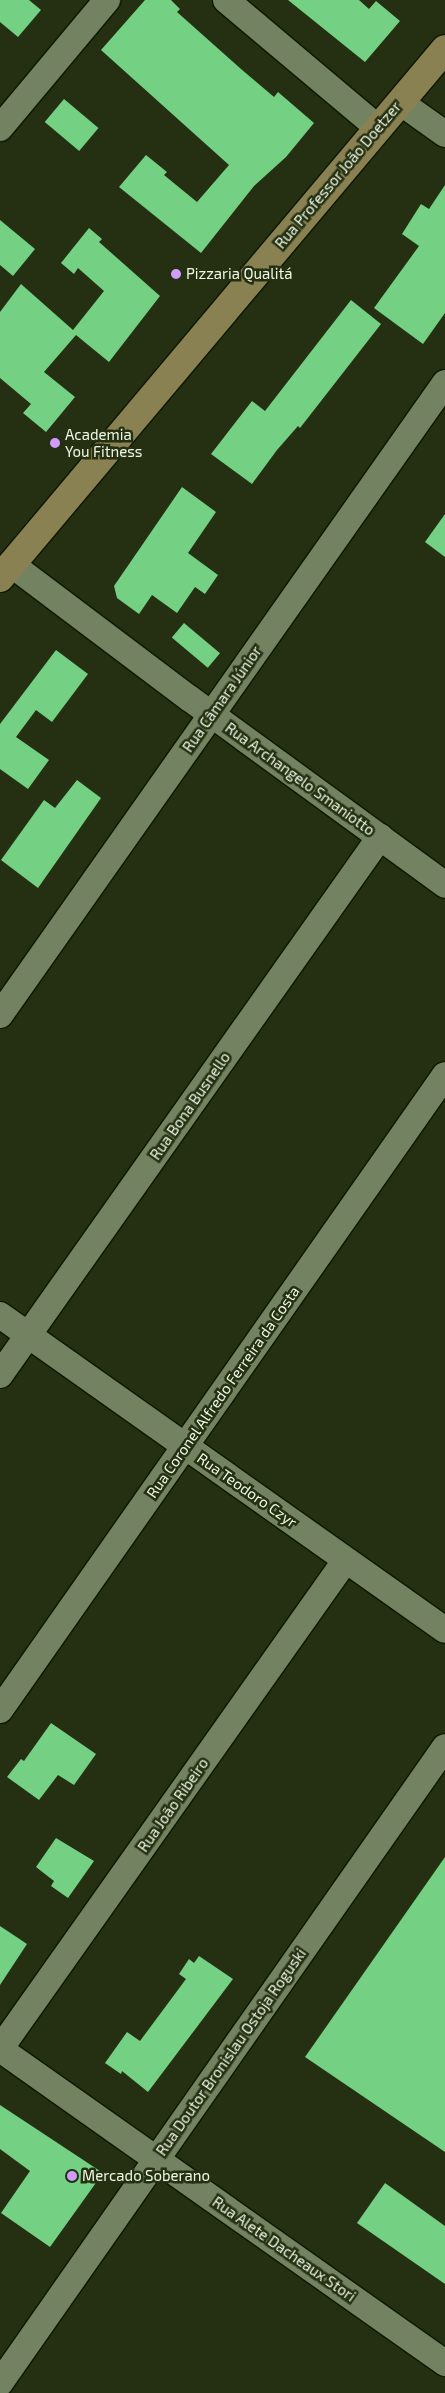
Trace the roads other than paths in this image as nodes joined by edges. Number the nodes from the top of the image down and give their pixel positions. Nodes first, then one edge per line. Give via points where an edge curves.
1 (107, 0) edge
2 (226, 0) edge
3 (445, 48) edge
4 (400, 102) junction
5 (0, 128) edge
6 (378, 128) junction
7 (445, 134) edge
8 (445, 383) edge
9 (6, 571) edge
10 (213, 713) junction
11 (380, 837) junction
12 (445, 885) edge
13 (0, 1015) edge
14 (445, 1075) edge
15 (0, 1315) edge
16 (28, 1335) junction
17 (0, 1375) edge
18 (185, 1446) junction
19 (345, 1561) junction
20 (445, 1630) edge
21 (0, 1710) edge
22 (445, 1747) edge
23 (0, 2049) edge
24 (156, 2159) junction
25 (445, 2362) edge
26 (0, 2382) edge

1 - 5 street
2 - 6 street
3 - 4 main road, Rua Professor João Doetzer
4 - 6 main road, Rua Professor João Doetzer
4 - 7 street
6 - 9 main road, Rua Professor João Doetzer
8 - 10 street, Rua Câmara Júnior
9 - 10 street, Rua Archangelo Smaniotto
10 - 11 street, Rua Archangelo Smaniotto
10 - 13 street, Rua Câmara Júnior
11 - 12 street, Rua Archangelo Smaniotto
11 - 16 street, Rua Bona Busnello
14 - 18 street, Rua Coronel Alfredo Ferreira da Costa
15 - 16 street, Rua Teodoro Czyr
16 - 17 street, Rua Bona Busnello
16 - 18 street, Rua Teodoro Czyr
18 - 19 street, Rua Teodoro Czyr
18 - 21 street, Rua Coronel Alfredo Ferreira da Costa
19 - 20 street, Rua Teodoro Czyr
19 - 23 street, Rua João Ribeiro
22 - 24 street, Rua Doutor Bronislau Ostoja Roguski
23 - 24 street, Rua Alete Dacheaux Stori
24 - 25 street, Rua Alete Dacheaux Stori
24 - 26 street, Rua Doutor Bronislau Ostoja Roguski

